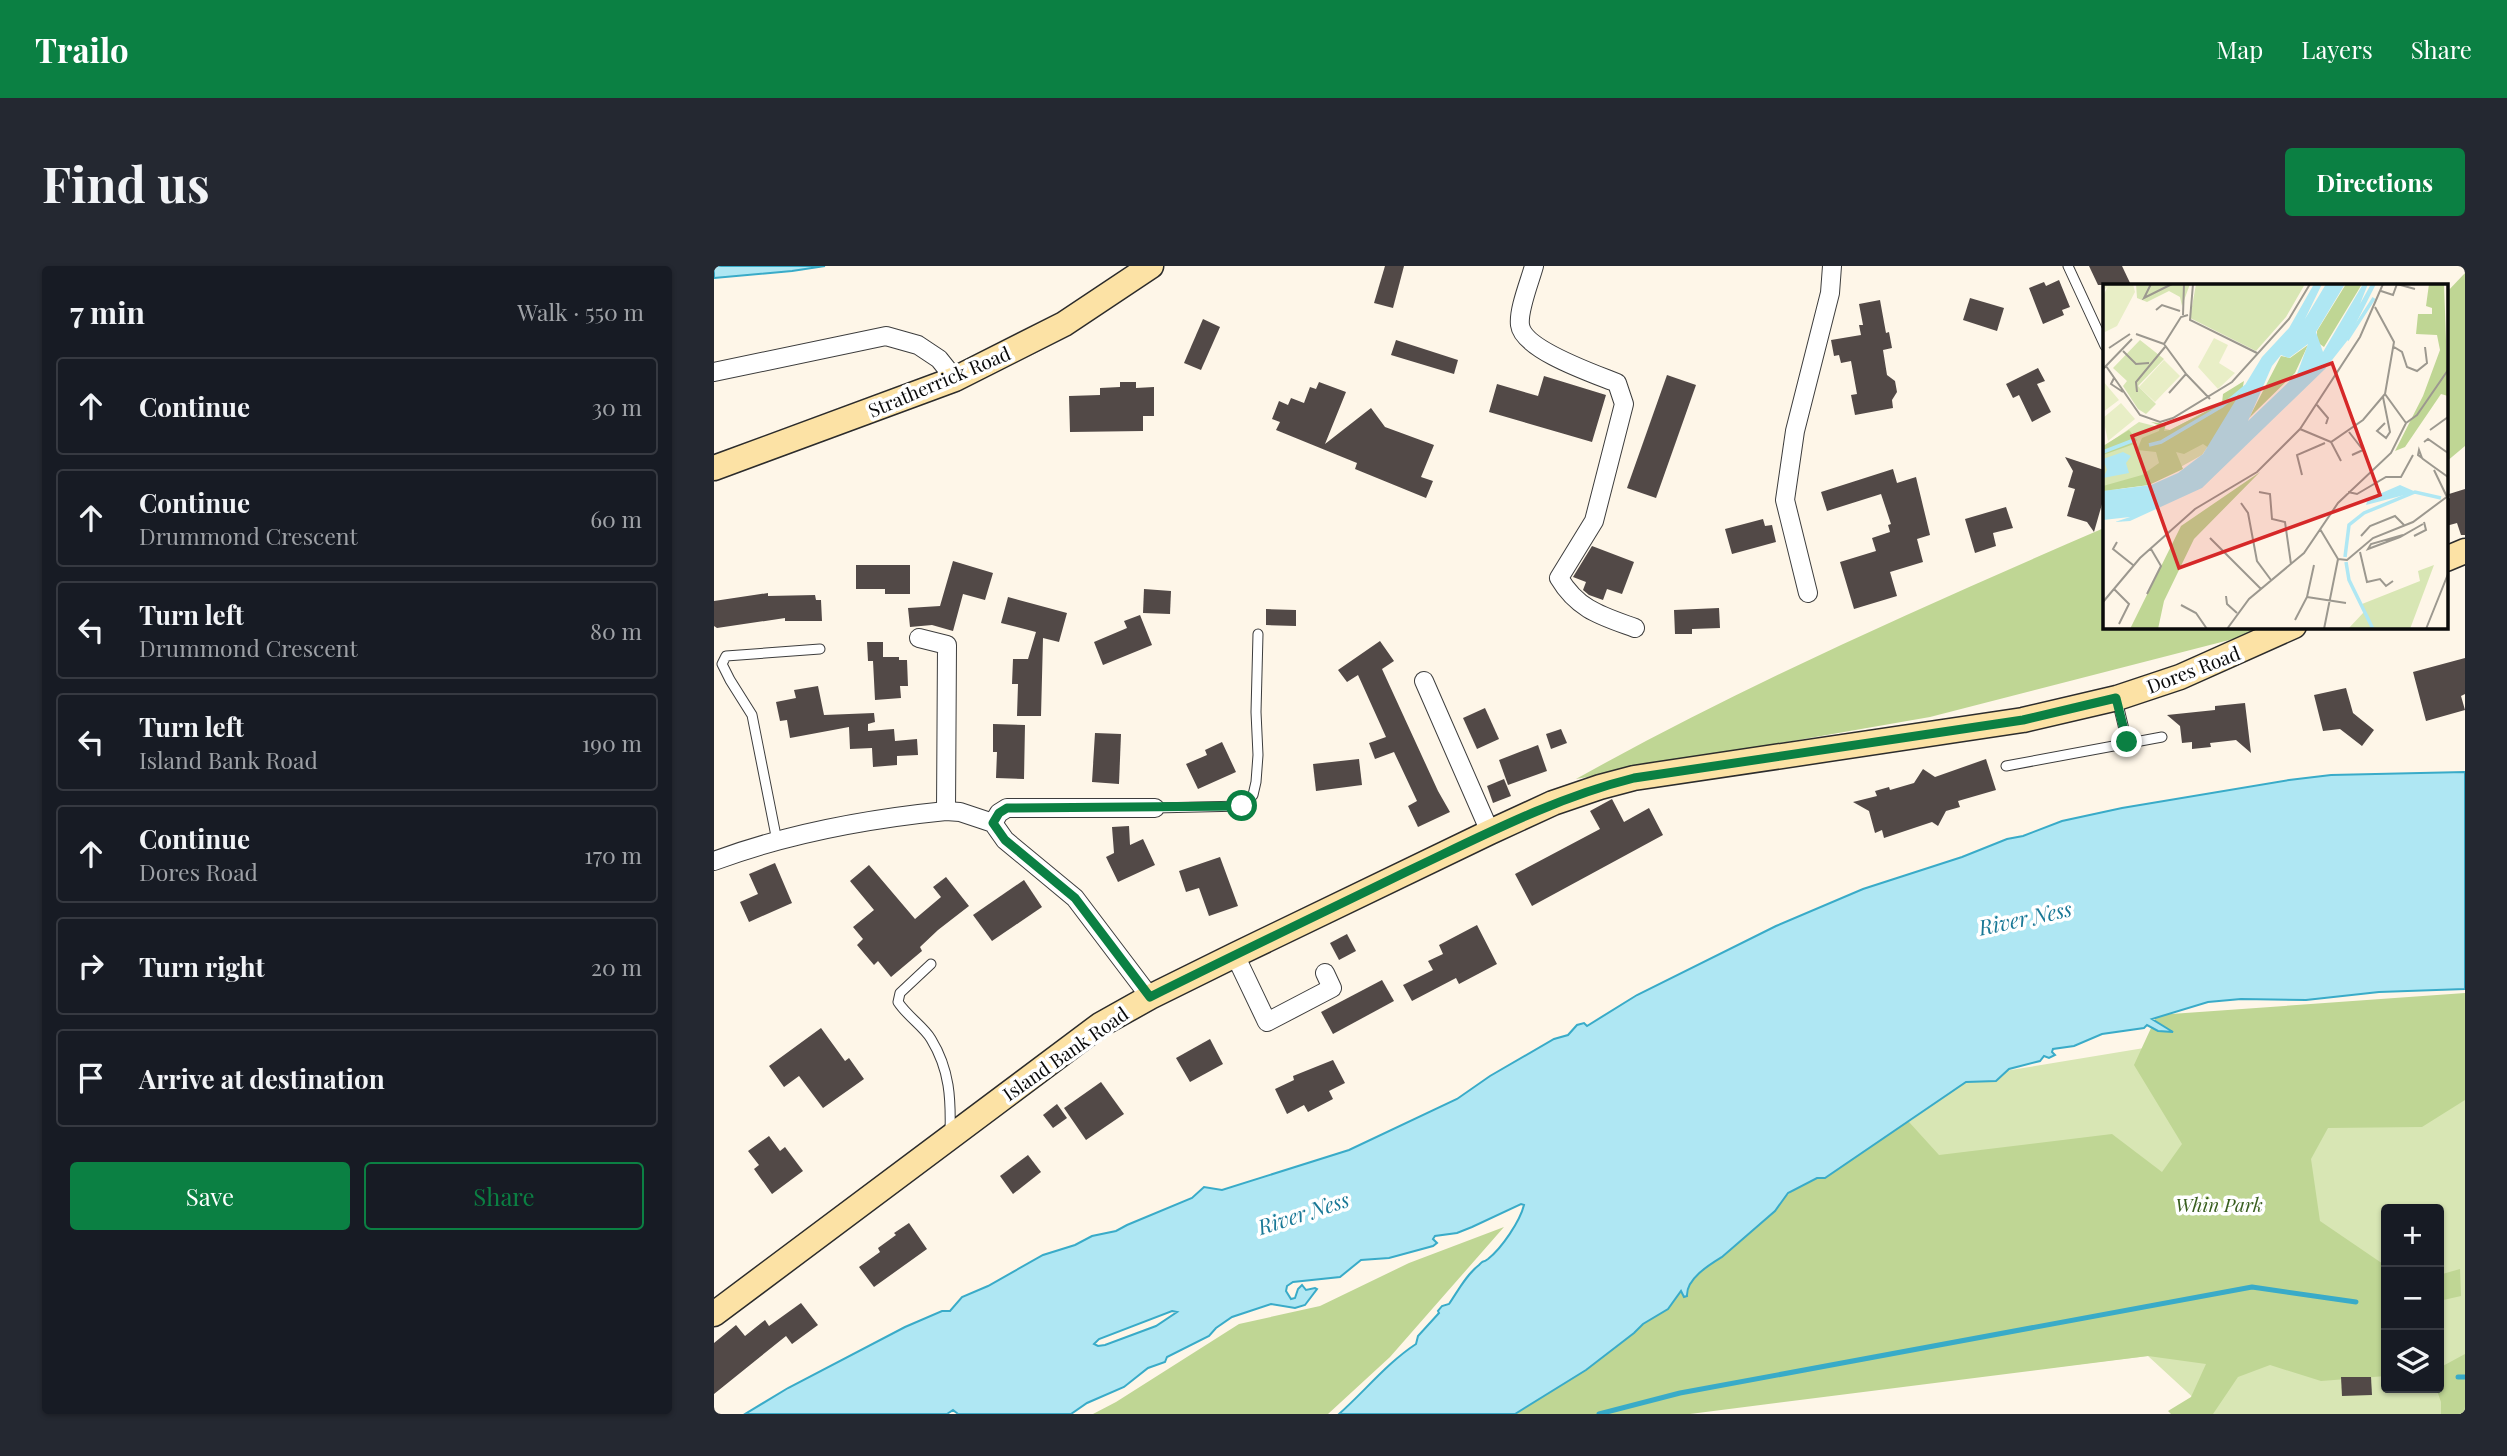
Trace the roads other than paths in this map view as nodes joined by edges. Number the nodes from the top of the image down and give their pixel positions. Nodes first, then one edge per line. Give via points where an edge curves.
1 (1151, 266) edge
2 (1534, 266) edge
3 (1832, 266) edge
4 (2068, 266) edge
5 (2103, 342) edge
6 (714, 372) edge
7 (955, 379) junction
8 (714, 468) edge
9 (2465, 551) edge
10 (2448, 558) edge
11 (1808, 593) dead end
12 (1635, 628) dead end
13 (2290, 628) edge
14 (1258, 634) dead end
15 (919, 638) dead end
16 (820, 649) dead end
17 (1424, 681) dead end
18 (2116, 698) junction
19 (2162, 737) dead end
20 (2127, 742) junction
21 (2006, 766) dead end
22 (1634, 778) joint
23 (1155, 808) joint
24 (946, 811) junction
25 (993, 823) junction
26 (1490, 832) junction
27 (777, 841) junction
28 (714, 861) edge
29 (1235, 955) junction
30 (931, 964) dead end
31 (1325, 973) dead end
32 (1150, 997) junction
33 (950, 1135) junction
34 (714, 1314) edge

1 - 7 main road, Stratherrick Road via 1064,324
2 - 12 street via 1520,324 1524,337 1556,358 1617,383 1624,404 1594,521 1559,578 1570,596 1593,613
3 - 11 street via 1830,293 1795,431 1785,499
4 - 5 lane
6 - 7 street via 886,336 918,345 939,359
7 - 8 main road, Stratherrick Road
9 - 10 main road
13 - 18 main road, Dores Road via 2180,677
14 - 23 lane via 1258,755 1253,795 1242,806
15 - 24 street via 947,645
16 - 27 lane via 726,656 722,664 752,715
17 - 26 street
18 - 20 lane
18 - 22 main road, Dores Road via 2023,720
19 - 20 lane
20 - 21 lane
22 - 26 main road, Island Bank Road via 1553,803
23 - 25 street via 1007,808
24 - 25 street
24 - 27 street via 856,822
25 - 32 street via 1005,840 1075,898
26 - 29 main road, Island Bank Road
27 - 28 street
29 - 31 street via 1267,1022 1332,988
29 - 32 main road, Island Bank Road
30 - 33 lane via 900,993 898,1002 930,1037 947,1076
32 - 33 main road, Island Bank Road via 1100,1025
33 - 34 main road, Island Bank Road

